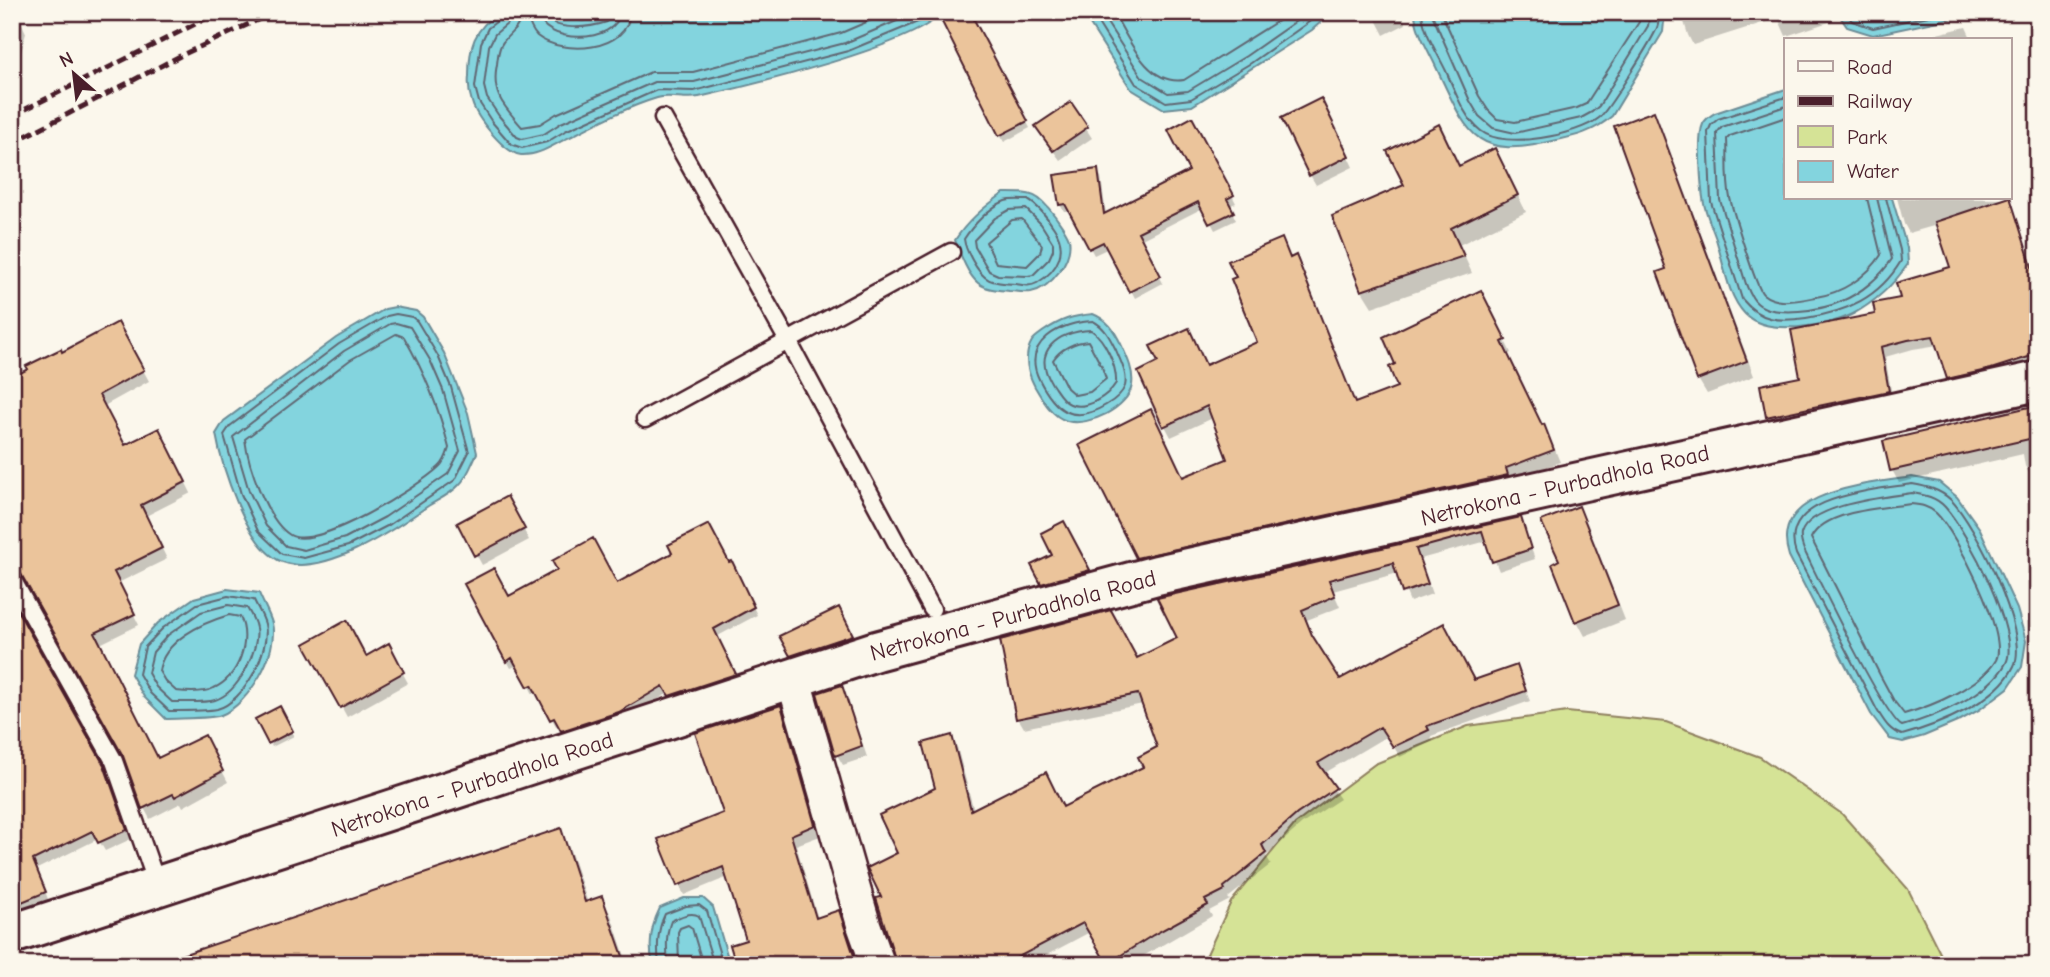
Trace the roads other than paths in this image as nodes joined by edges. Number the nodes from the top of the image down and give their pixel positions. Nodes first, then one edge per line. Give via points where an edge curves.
1 (663, 118) dead end
2 (951, 252) dead end
3 (788, 341) junction
4 (2038, 380) edge
5 (645, 419) dead end
6 (12, 579) edge
7 (933, 609) dead end
8 (793, 678) junction
9 (158, 887) junction
10 (12, 934) edge
11 (878, 965) edge

1 - 3 lane
2 - 3 lane
3 - 5 lane
3 - 7 lane
4 - 8 main road, Netrokona - Purbadhola Road via 1157,575
6 - 9 lane via 114,761
8 - 9 main road, Netrokona - Purbadhola Road
8 - 11 street
9 - 10 main road, Netrokona - Purbadhola Road

